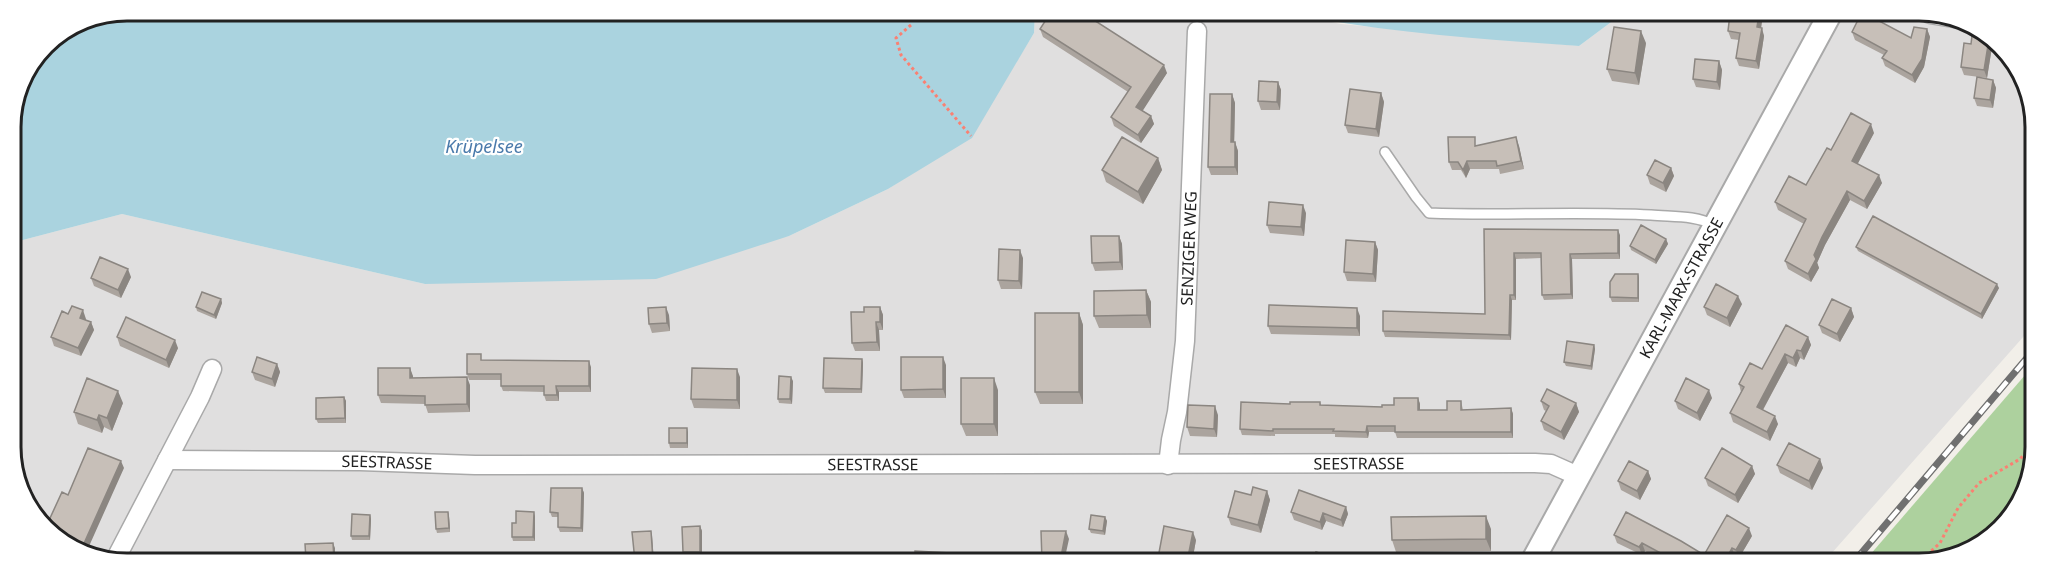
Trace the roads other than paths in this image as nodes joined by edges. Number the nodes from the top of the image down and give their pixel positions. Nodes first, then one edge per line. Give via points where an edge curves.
1 (1826, 21) edge
2 (1197, 31) dead end
3 (1385, 152) dead end
4 (1714, 225) junction
5 (212, 369) dead end
6 (167, 460) junction
7 (1168, 465) junction
8 (1578, 476) junction
9 (119, 552) edge
10 (1537, 553) edge

1 - 4 street, KARL-MARX-STRASSE
2 - 7 street, SENZIGER WEG via 1185,341
3 - 4 lane via 1429,213 1628,214 1702,218
4 - 8 street, KARL-MARX-STRASSE
5 - 6 street
6 - 7 street, SEESTRASSE via 475,465
6 - 9 street
7 - 8 street, SEESTRASSE via 1535,463 1551,464
8 - 10 street, KARL-MARX-STRASSE

